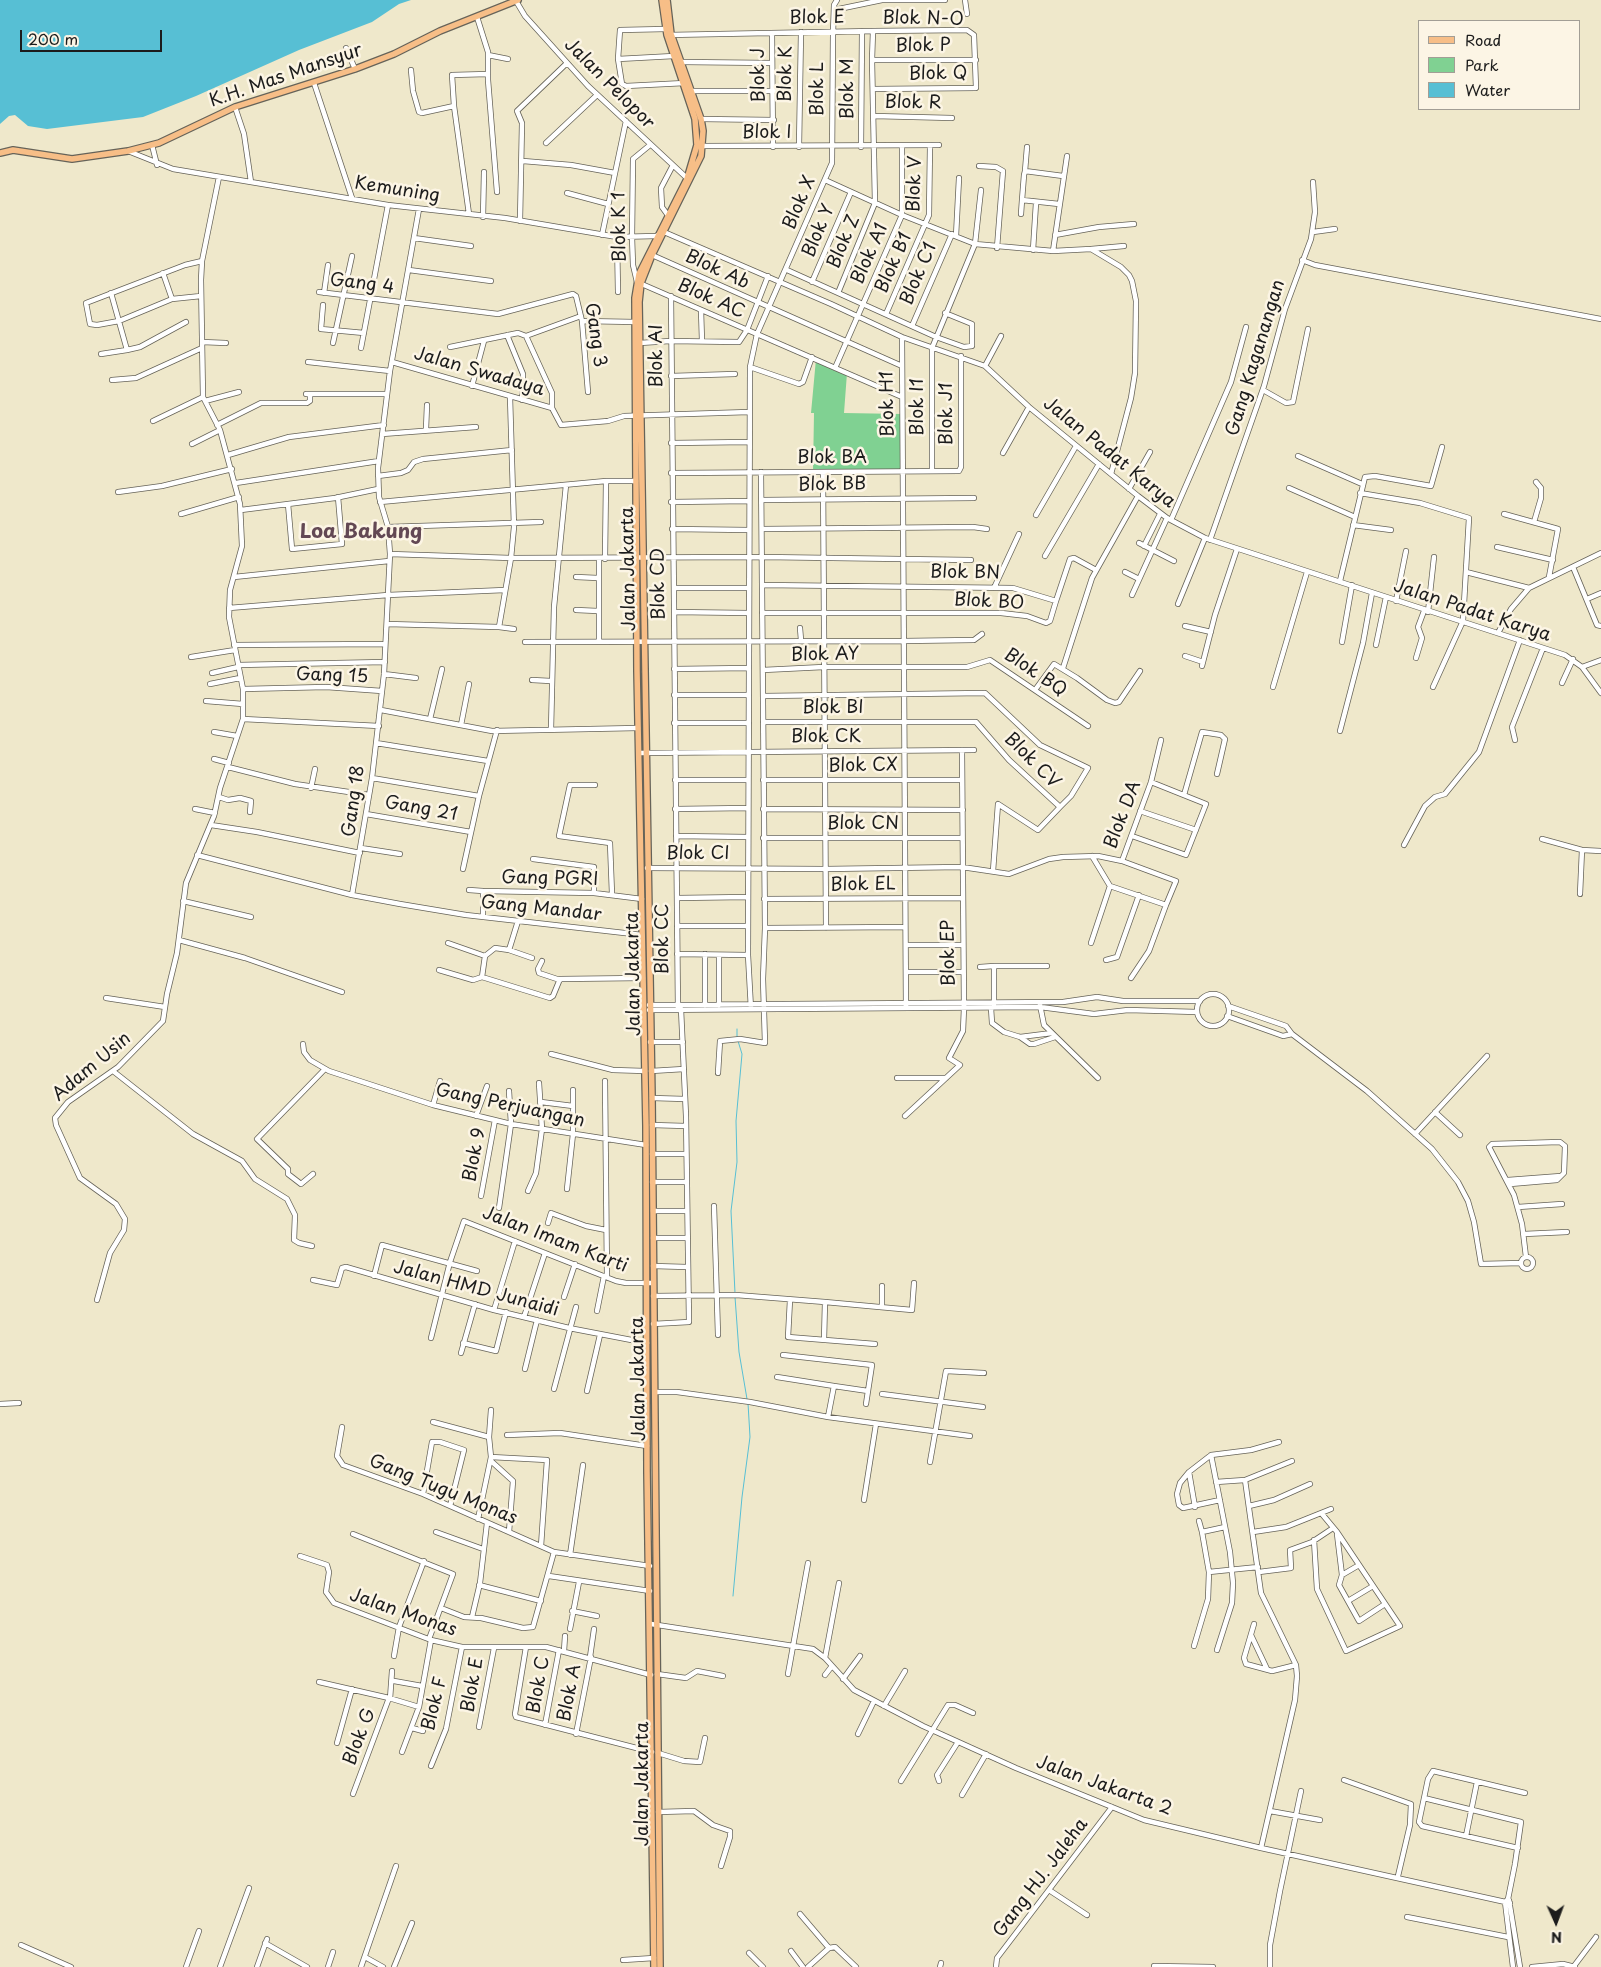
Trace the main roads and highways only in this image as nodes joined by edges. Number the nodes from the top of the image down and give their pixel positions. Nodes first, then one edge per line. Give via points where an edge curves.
1 (662, 0) edge
2 (667, 0) edge
3 (517, 1) edge
4 (668, 33) junction
5 (686, 83) junction
6 (0, 152) edge
7 (688, 180) junction
8 (639, 282) junction
9 (638, 416) junction
10 (643, 753) junction
11 (644, 868) junction
12 (647, 1007) junction
13 (648, 1071) junction
14 (652, 1544) junction
15 (654, 1624) junction
16 (657, 1945) junction
17 (654, 1967) edge
18 (660, 1967) edge

1 - 4 main road, Jalan Jakarta
2 - 4 main road, Jalan Jakarta
3 - 6 main road, K.H. Mas Mansyur via 355,69 235,107 184,133 128,152 72,159 13,150
4 - 5 main road, Jalan Jakarta
4 - 5 main road, Jalan Jakarta via 682,62
5 - 7 main road, Jalan Jakarta via 697,133 696,154
5 - 7 main road, Jalan Jakarta via 701,119 703,146
7 - 8 main road, Jalan Jakarta
7 - 8 main road, Jalan Jakarta via 656,236
8 - 9 main road, Jalan Jakarta
8 - 9 main road, Jalan Jakarta via 636,322
9 - 10 main road, Jalan Jakarta via 644,559
9 - 10 main road, Jalan Jakarta via 638,728
10 - 11 main road, Jalan Jakarta
11 - 12 main road, Jalan Jakarta
11 - 12 main road, Jalan Jakarta via 642,934
12 - 13 main road, Jalan Jakarta
12 - 13 main road, Jalan Jakarta
13 - 14 main road, Jalan Jakarta via 647,1446
13 - 14 main road, Jalan Jakarta via 652,1098 655,1392
14 - 15 main road, Jalan Jakarta
14 - 15 main road, Jalan Jakarta via 650,1591
15 - 16 main road, Jalan Jakarta
16 - 17 main road, Jalan Jakarta
16 - 18 main road, Jalan Jakarta

